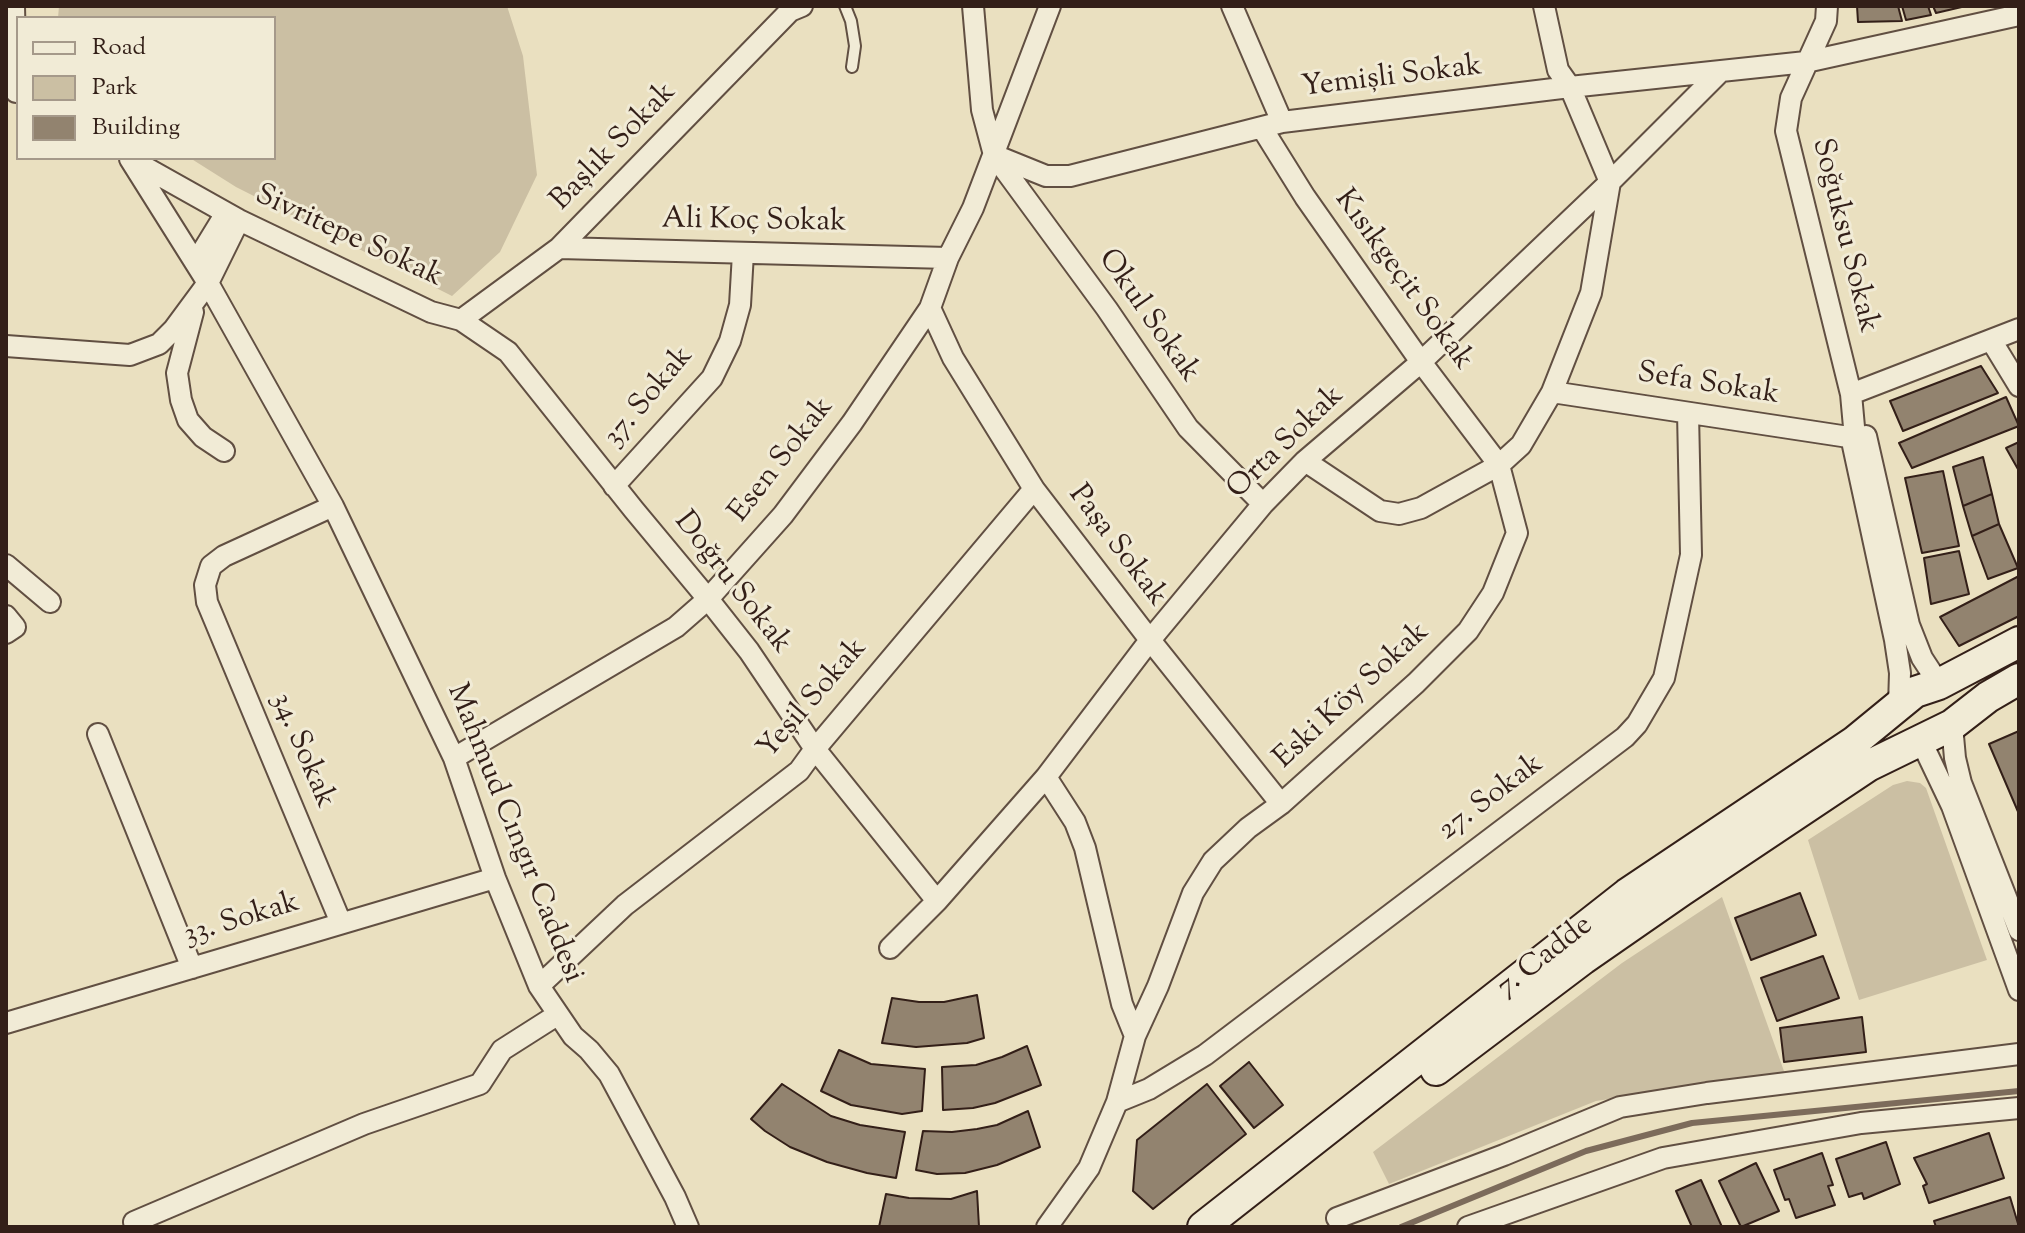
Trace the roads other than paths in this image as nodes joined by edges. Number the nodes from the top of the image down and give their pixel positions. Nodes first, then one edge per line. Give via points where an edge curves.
1 (14, 6) edge
2 (845, 6) edge
3 (973, 6) edge
4 (1050, 6) edge
5 (1232, 6) edge
6 (1544, 6) edge
7 (1827, 6) edge
8 (794, 8) edge
9 (1981, 14) edge
10 (2019, 15) edge
11 (1806, 62) junction
12 (852, 67) dead end
13 (1721, 71) junction
14 (1570, 87) junction
15 (13, 92) edge
16 (1282, 122) junction
17 (1262, 128) junction
18 (994, 155) junction
19 (130, 160) edge
20 (132, 160) edge
21 (1610, 182) junction
22 (232, 217) junction
23 (559, 248) junction
24 (743, 253) junction
25 (948, 258) junction
26 (196, 262) junction
27 (203, 290) junction
28 (930, 308) junction
29 (461, 320) junction
30 (2019, 329) edge
31 (1991, 340) junction
32 (6, 346) edge
33 (1421, 362) junction
34 (2019, 386) edge
35 (1552, 392) junction
36 (1851, 394) junction
37 (1688, 413) junction
38 (1855, 438) junction
39 (224, 451) dead end
40 (1305, 461) junction
41 (1499, 465) junction
42 (614, 486) junction
43 (1034, 489) junction
44 (1263, 504) junction
45 (333, 506) junction
46 (6, 565) edge
47 (708, 599) junction
48 (50, 602) dead end
49 (1150, 640) junction
50 (2019, 642) edge
51 (2019, 679) edge
52 (1939, 684) junction
53 (1899, 705) junction
54 (1952, 725) junction
55 (98, 734) dead end
56 (1921, 741) junction
57 (815, 749) junction
58 (454, 758) junction
59 (1046, 777) junction
60 (1281, 804) junction
61 (495, 878) junction
62 (937, 901) junction
63 (341, 923) junction
64 (2019, 930) edge
65 (890, 948) dead end
66 (192, 968) junction
67 (539, 986) junction
68 (2019, 990) edge
69 (557, 1015) junction
70 (6, 1023) edge
71 (1135, 1036) junction
72 (2019, 1054) edge
73 (1117, 1102) junction
74 (2019, 1108) edge
75 (1337, 1218) dead end
76 (134, 1222) dead end
77 (1479, 1225) edge
78 (688, 1227) edge
79 (1047, 1227) edge
80 (1203, 1227) edge
81 (1236, 1227) edge

1 - 15 street
2 - 12 lane via 855,46
3 - 18 street via 982,110
4 - 18 street, Esen Sokak
5 - 16 street
6 - 14 street via 1558,70
7 - 11 street, Soğuksu Sokak via 1826,21
8 - 23 street, Başlık Sokak
9 - 10 street, Yemişli Sokak
9 - 11 street, Yemişli Sokak
11 - 13 street, Yemişli Sokak
11 - 36 street, Soğuksu Sokak via 1791,98 1786,131
13 - 14 street, Yemişli Sokak
13 - 21 street, Orta Sokak
14 - 16 street, Yemişli Sokak
14 - 21 street
16 - 17 street, Yemişli Sokak
17 - 18 street, Yemişli Sokak via 1070,176 1046,176
17 - 33 street, Kısıkgeçit Sokak
18 - 25 street, Esen Sokak
18 - 44 street, Okul Sokak via 1188,428
19 - 26 street, Mahmud Cıngır Caddesi
20 - 22 street, Sivritepe Sokak
21 - 33 street, Orta Sokak
21 - 35 street via 1591,293
22 - 26 street
22 - 27 street
22 - 29 street, Sivritepe Sokak via 431,312
23 - 24 street, Ali Koç Sokak
23 - 29 street, Başlık Sokak
24 - 25 street, Ali Koç Sokak
24 - 42 street, 37. Sokak via 740,305 712,378
25 - 28 street, Esen Sokak
26 - 27 street, Mahmud Cıngır Caddesi
27 - 32 street via 159,344 130,355
27 - 39 street via 177,373 188,420
27 - 45 street, Mahmud Cıngır Caddesi
28 - 43 street, Paşa Sokak via 953,358
28 - 47 street, Esen Sokak via 783,515
29 - 42 street, Doğru Sokak via 508,352
30 - 31 street
31 - 34 street
31 - 36 street
33 - 40 street, Orta Sokak
33 - 41 street, Kısıkgeçit Sokak
35 - 37 street, Sefa Sokak
35 - 41 street via 1521,445
36 - 38 street, Soğuksu Sokak
37 - 38 street, Sefa Sokak
37 - 73 street, 27. Sokak via 1691,555 1664,678 1637,724 1205,1055
38 - 52 street, Soğuksu Sokak via 1866,436 1909,625
38 - 53 street, Soğuksu Sokak via 1895,640
40 - 41 street via 1380,511 1399,514 1421,508
40 - 44 street, Orta Sokak
41 - 60 street, Eski Köy Sokak via 1517,533 1493,593 1468,631 1416,683
42 - 47 street, Doğru Sokak
43 - 49 street, Paşa Sokak
43 - 57 street, Yeşil Sokak
44 - 49 street, Orta Sokak
45 - 58 street, Mahmud Cıngır Caddesi
45 - 63 street, 34. Sokak via 224,556 211,566 205,585 207,602
46 - 48 street
47 - 57 street, Doğru Sokak
47 - 58 street, Esen Sokak via 676,627
49 - 59 street, Orta Sokak
49 - 60 street, Paşa Sokak
50 - 52 main road
51 - 54 main road
52 - 53 main road, 7. Cadde via 1915,692
52 - 54 main road via 1947,695
53 - 56 main road
53 - 80 main road, 7. Cadde via 1854,742 1627,894
54 - 56 main road, 7. Cadde
54 - 64 street via 1961,783
55 - 66 street
56 - 68 street via 1952,806
56 - 81 main road, 7. Cadde via 1868,766 1583,959
57 - 62 street, Doğru Sokak
57 - 67 street, Yeşil Sokak via 799,771 625,905
58 - 61 street, Mahmud Cıngır Caddesi
59 - 62 street, Orta Sokak
59 - 71 street via 1085,848 1122,1004
60 - 71 street, Eski Köy Sokak via 1213,861 1193,893
61 - 63 street, 33. Sokak
61 - 67 street, Mahmud Cıngır Caddesi
62 - 65 street, Orta Sokak
63 - 66 street, 33. Sokak
66 - 70 street, 33. Sokak
67 - 69 street, Mahmud Cıngır Caddesi
69 - 76 street via 502,1050 480,1084 364,1124
69 - 78 street, Mahmud Cıngır Caddesi via 609,1074
71 - 73 street, Eski Köy Sokak
72 - 75 street via 1620,1107
73 - 79 street, Eski Köy Sokak via 1089,1168
74 - 77 street via 1861,1123 1663,1158

